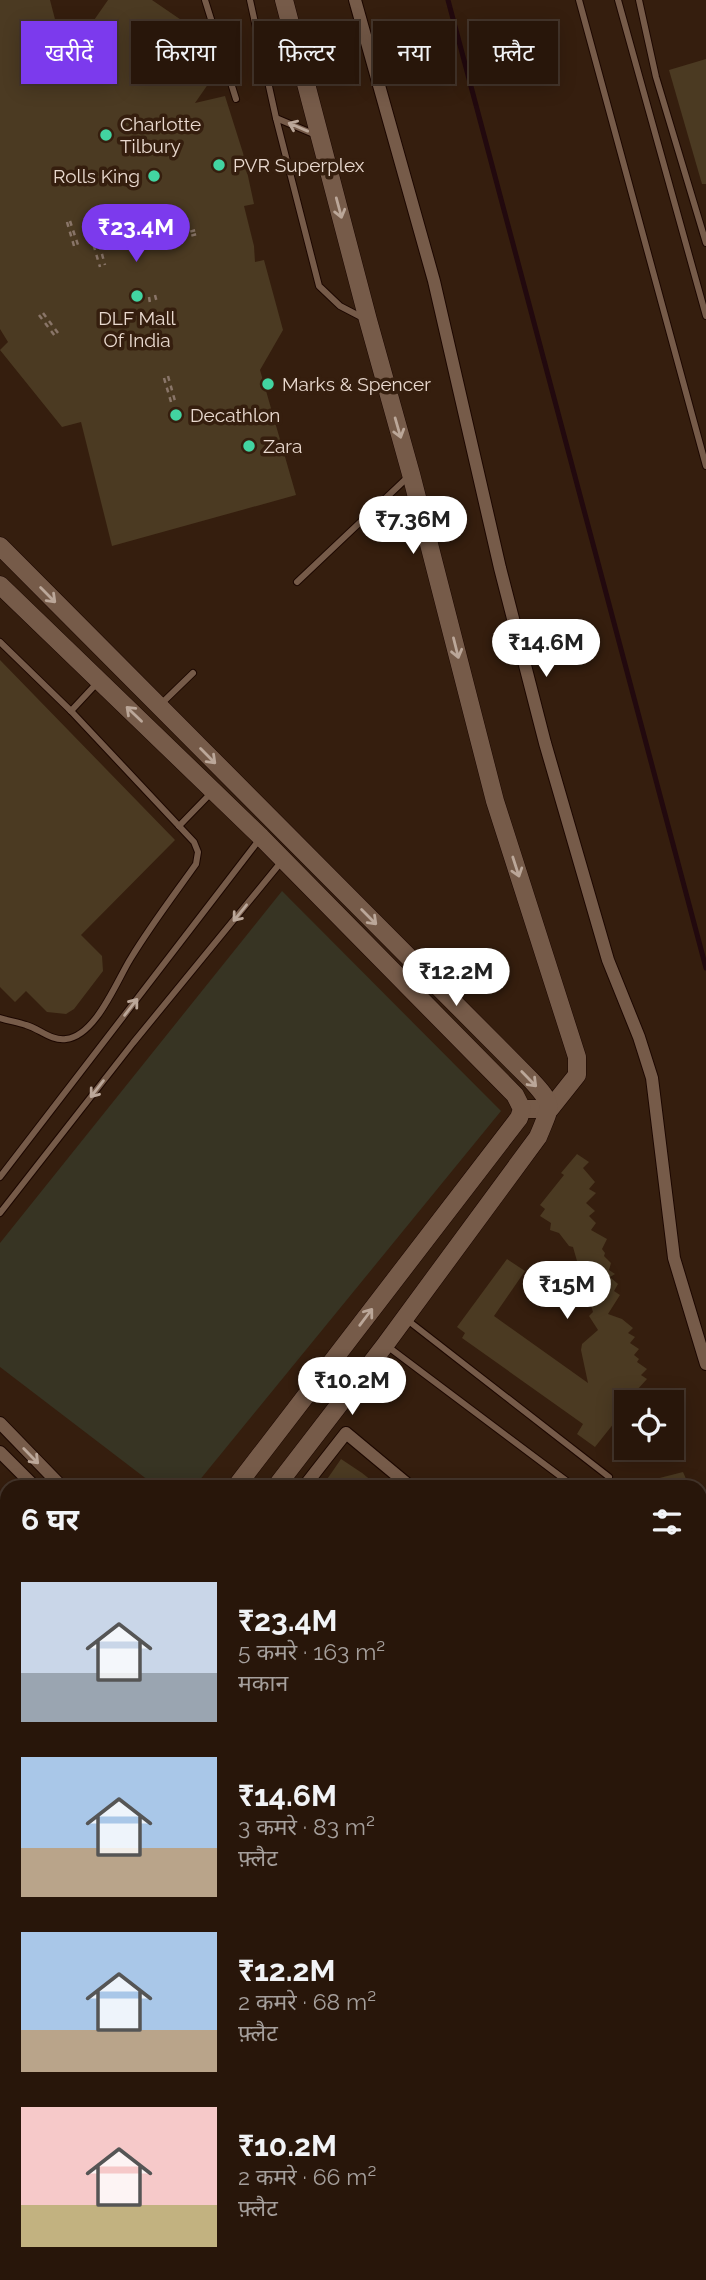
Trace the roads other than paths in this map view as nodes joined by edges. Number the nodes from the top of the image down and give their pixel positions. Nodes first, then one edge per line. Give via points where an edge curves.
1 (205, 0) edge
2 (250, 0) edge
3 (284, 0) edge
4 (355, 0) edge
5 (579, 0) edge
6 (618, 0) edge
7 (639, 0) edge
8 (236, 99) dead end
9 (276, 118) junction
10 (320, 136) junction
11 (706, 243) edge
12 (706, 316) edge
13 (368, 320) junction
14 (706, 467) edge
15 (411, 474) junction
16 (0, 546) edge
17 (297, 582) dead end
18 (0, 585) edge
19 (0, 642) edge
20 (193, 673) dead end
21 (99, 681) junction
22 (158, 706) junction
23 (71, 711) junction
24 (213, 791) junction
25 (179, 826) junction
26 (261, 837) junction
27 (283, 860) junction
28 (0, 1018) edge
29 (550, 1109) junction
30 (522, 1110) junction
31 (0, 1177) edge
32 (0, 1213) edge
33 (404, 1317) junction
34 (385, 1345) junction
35 (706, 1364) edge
36 (0, 1423) edge
37 (0, 1452) edge
38 (608, 1477) dead end
39 (28, 1480) edge
40 (51, 1480) edge
41 (241, 1480) edge
42 (281, 1480) edge
43 (309, 1480) edge
44 (402, 1480) edge
45 (565, 1480) edge

1 - 8 lane
2 - 9 lane
3 - 10 street
4 - 35 street via 434,281 545,743 608,960 652,1079 674,1258
5 - 14 lane
6 - 12 lane
7 - 11 lane via 656,76
10 -> 9 lane
9 - 13 lane via 319,286 340,306
10 -> 13 street
13 -> 15 street
15 - 17 lane
15 -> 29 street via 495,800 577,1057 577,1075
16 -> 22 street
18 - 21 street
19 - 23 lane
20 - 22 lane
21 - 23 lane
24 -> 21 street
22 -> 29 street via 531,1080 549,1101
23 - 25 lane
24 - 25 lane
24 - 26 street
25 - 28 lane via 194,842 196,864 86,1029 63,1040
26 - 27 street
31 -> 26 lane
27 - 30 street via 514,1095
27 -> 32 lane
29 - 30 street
29 - 33 street via 538,1137
41 -> 30 street
33 - 34 street
33 - 38 lane
34 - 42 street
34 - 45 lane
36 -> 40 street
37 - 39 street
43 - 44 street via 346,1433

